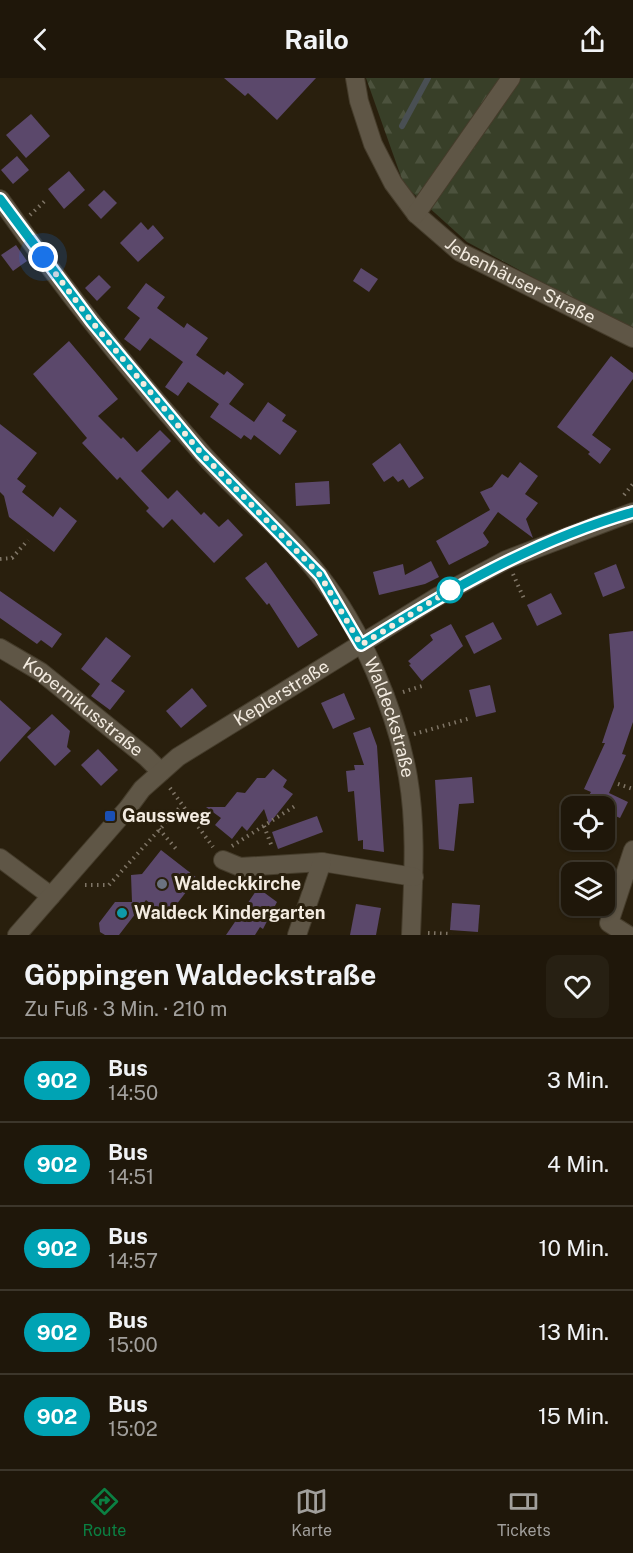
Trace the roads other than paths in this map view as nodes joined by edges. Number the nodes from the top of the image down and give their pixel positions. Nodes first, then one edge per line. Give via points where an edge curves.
1 (354, 78) edge
2 (511, 78) edge
3 (0, 199) edge
4 (416, 214) junction
5 (633, 338) edge
6 (630, 510) edge
7 (361, 645) junction
8 (0, 648) edge
9 (161, 772) junction
10 (633, 850) edge
11 (221, 857) road end
12 (0, 858) edge
13 (322, 862) junction
14 (414, 877) junction
15 (56, 891) junction
16 (17, 935) edge
17 (297, 935) edge
18 (411, 935) edge
19 (628, 935) edge

1 - 4 street, Jebenhäuser Straße via 374,144 393,183
2 - 4 street
3 - 7 street, Waldeckstraße via 92,322 201,453 320,575
4 - 5 street, Jebenhäuser Straße via 460,252
6 - 7 street, Keplerstraße via 506,560
7 - 9 street, Keplerstraße via 178,757
7 - 14 street, Waldeckstraße via 389,710 408,776
8 - 9 street, Kopernikusstraße via 41,672
9 - 15 street, Keplerstraße via 141,789
10 - 19 street via 609,923
11 - 13 street via 240,867
12 - 15 street
13 - 14 street
13 - 17 street
14 - 18 street, Waldeckstraße
15 - 16 street, Keplerstraße

